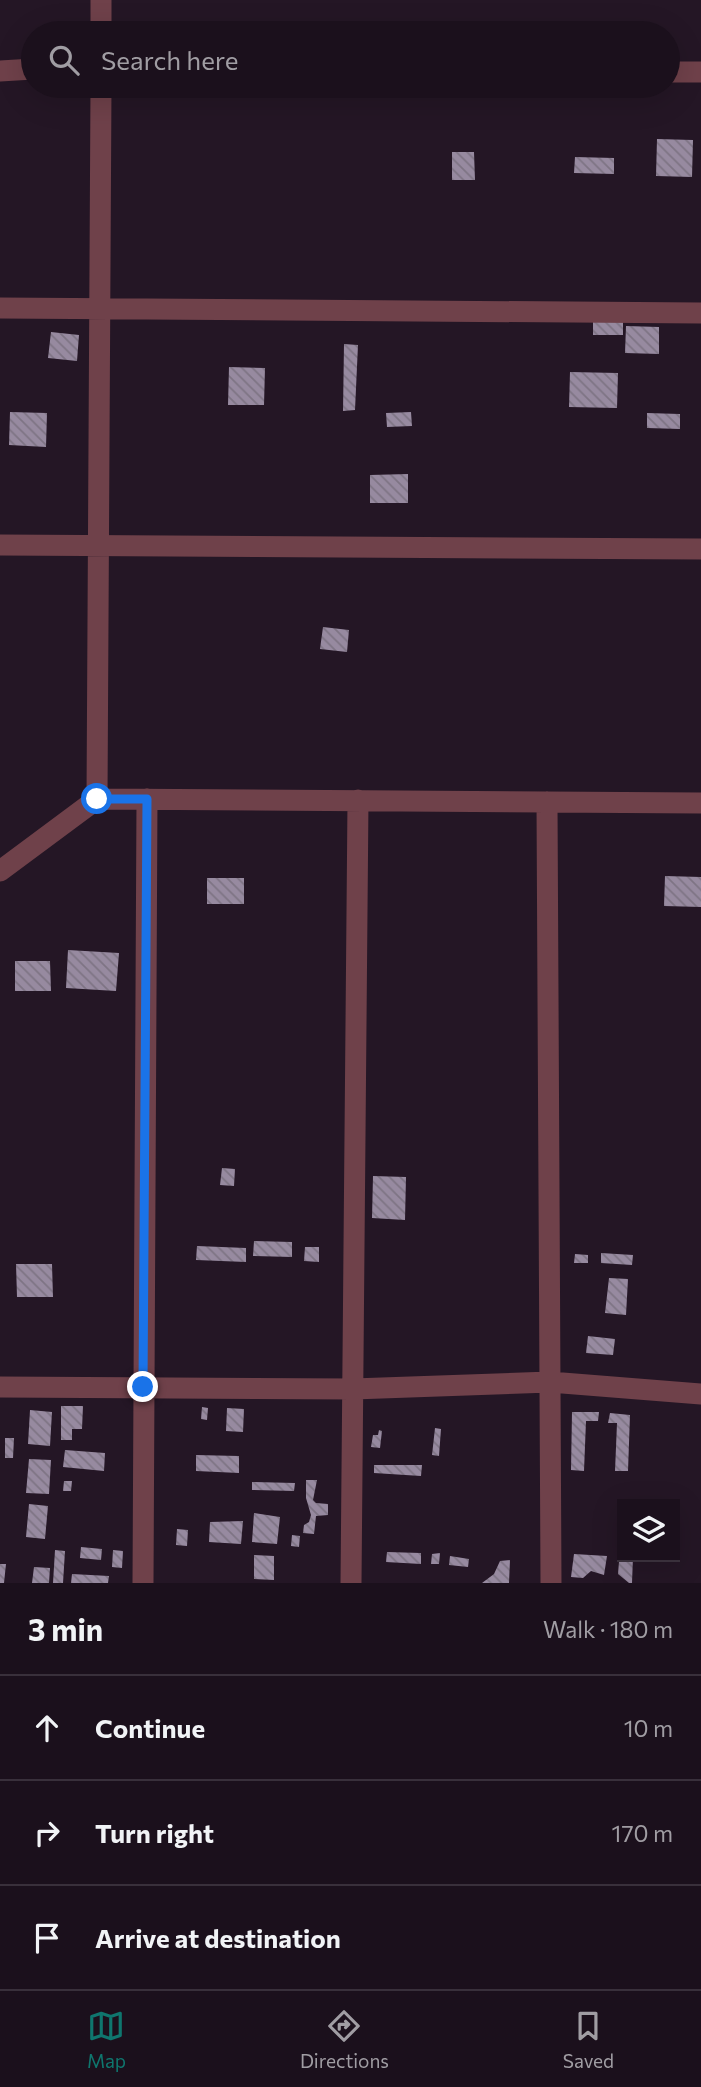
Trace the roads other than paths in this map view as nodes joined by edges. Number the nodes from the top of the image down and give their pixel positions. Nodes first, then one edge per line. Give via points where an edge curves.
1 (101, 0) edge
2 (101, 21) edge
3 (21, 70) edge
4 (0, 71) edge
5 (680, 72) edge
6 (701, 72) edge
7 (101, 98) edge
8 (0, 308) edge
9 (99, 309) junction
10 (701, 313) edge
11 (0, 545) edge
12 (98, 545) junction
13 (701, 549) edge
14 (97, 799) junction
15 (147, 799) junction
16 (358, 800) junction
17 (547, 802) junction
18 (701, 803) edge
19 (0, 871) edge
20 (550, 1382) junction
21 (0, 1387) edge
22 (143, 1387) junction
23 (353, 1389) junction
24 (701, 1394) edge
25 (143, 1583) edge
26 (352, 1583) edge
27 (551, 1583) edge

1 - 2 street
3 - 4 street
5 - 6 street
7 - 9 street
8 - 9 street
9 - 10 street
9 - 12 street
11 - 12 street
12 - 13 street
12 - 14 street
14 - 15 street
14 - 19 street
15 - 16 street
15 - 22 street
16 - 17 street
16 - 23 street
17 - 18 street
17 - 20 street
20 - 23 street
20 - 24 street
20 - 27 street
21 - 22 street
22 - 23 street
22 - 25 street
23 - 26 street

